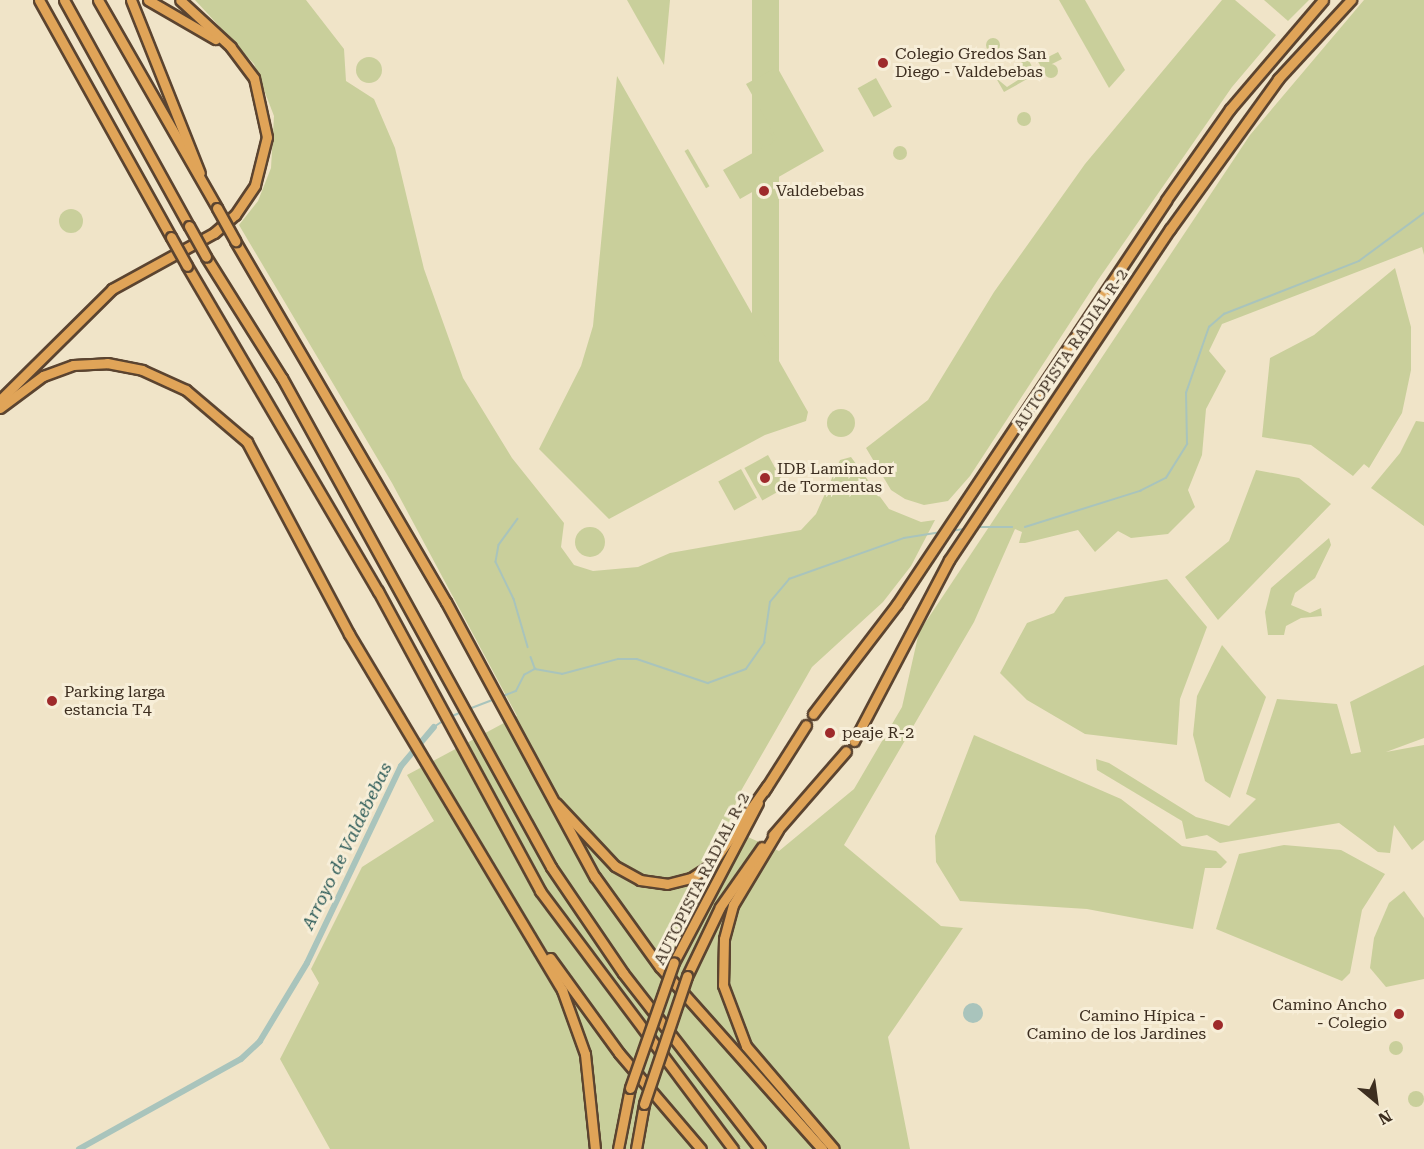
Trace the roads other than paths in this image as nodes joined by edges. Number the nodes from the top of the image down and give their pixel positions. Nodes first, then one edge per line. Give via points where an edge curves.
1 (39, 0) edge
2 (64, 0) edge
3 (98, 0) edge
4 (131, 0) edge
5 (148, 0) edge
6 (180, 0) edge
7 (1323, 0) edge
8 (1351, 0) edge
9 (259, 90) junction
10 (217, 208) junction
11 (52, 347) junction
12 (0, 390) edge
13 (0, 400) edge
14 (0, 408) edge
15 (813, 714) dead end
16 (806, 725) dead end
17 (854, 741) dead end
18 (846, 752) dead end
19 (533, 768) junction
20 (767, 786) junction
21 (777, 830) junction
22 (493, 870) junction
23 (663, 1103) junction
24 (595, 1149) edge
25 (618, 1149) edge
26 (636, 1149) edge
27 (701, 1149) edge
28 (706, 1149) edge
29 (733, 1149) edge
30 (760, 1149) edge
31 (820, 1149) edge
32 (834, 1149) edge

1 - 29 highway, bridge via 569,935
2 - 30 highway, bridge via 206,257 282,378 424,630 478,735 585,919
3 - 10 highway
4 - 10 highway
5 - 9 highway via 220,42
6 - 9 highway via 240,56
7 - 15 highway, AUTOPISTA RADIAL R-2 via 1238,100 1172,191 933,550
8 - 17 highway, AUTOPISTA RADIAL R-2 via 1286,71 1227,146 949,560
9 - 11 highway via 266,149 246,202 214,233 112,289
10 - 19 highway, bridge via 481,666
11 - 12 highway
11 - 13 highway
14 - 22 highway via 43,376 90,363 142,370 204,401 260,461 398,716
16 - 20 highway, AUTOPISTA RADIAL R-2
18 - 21 highway, AUTOPISTA RADIAL R-2
19 - 20 highway via 592,846 628,874 653,883 686,880 708,868
19 - 31 highway via 574,843 636,936
20 - 25 highway, AUTOPISTA RADIAL R-2, bridge via 674,962 630,1088
21 - 26 highway, AUTOPISTA RADIAL R-2, bridge via 749,860 720,907 687,976 644,1104
21 - 32 highway via 733,904 724,939 723,985 746,1046
22 - 23 highway via 588,1012
22 - 24 highway via 578,1028 591,1081
23 - 27 highway
23 - 28 highway

